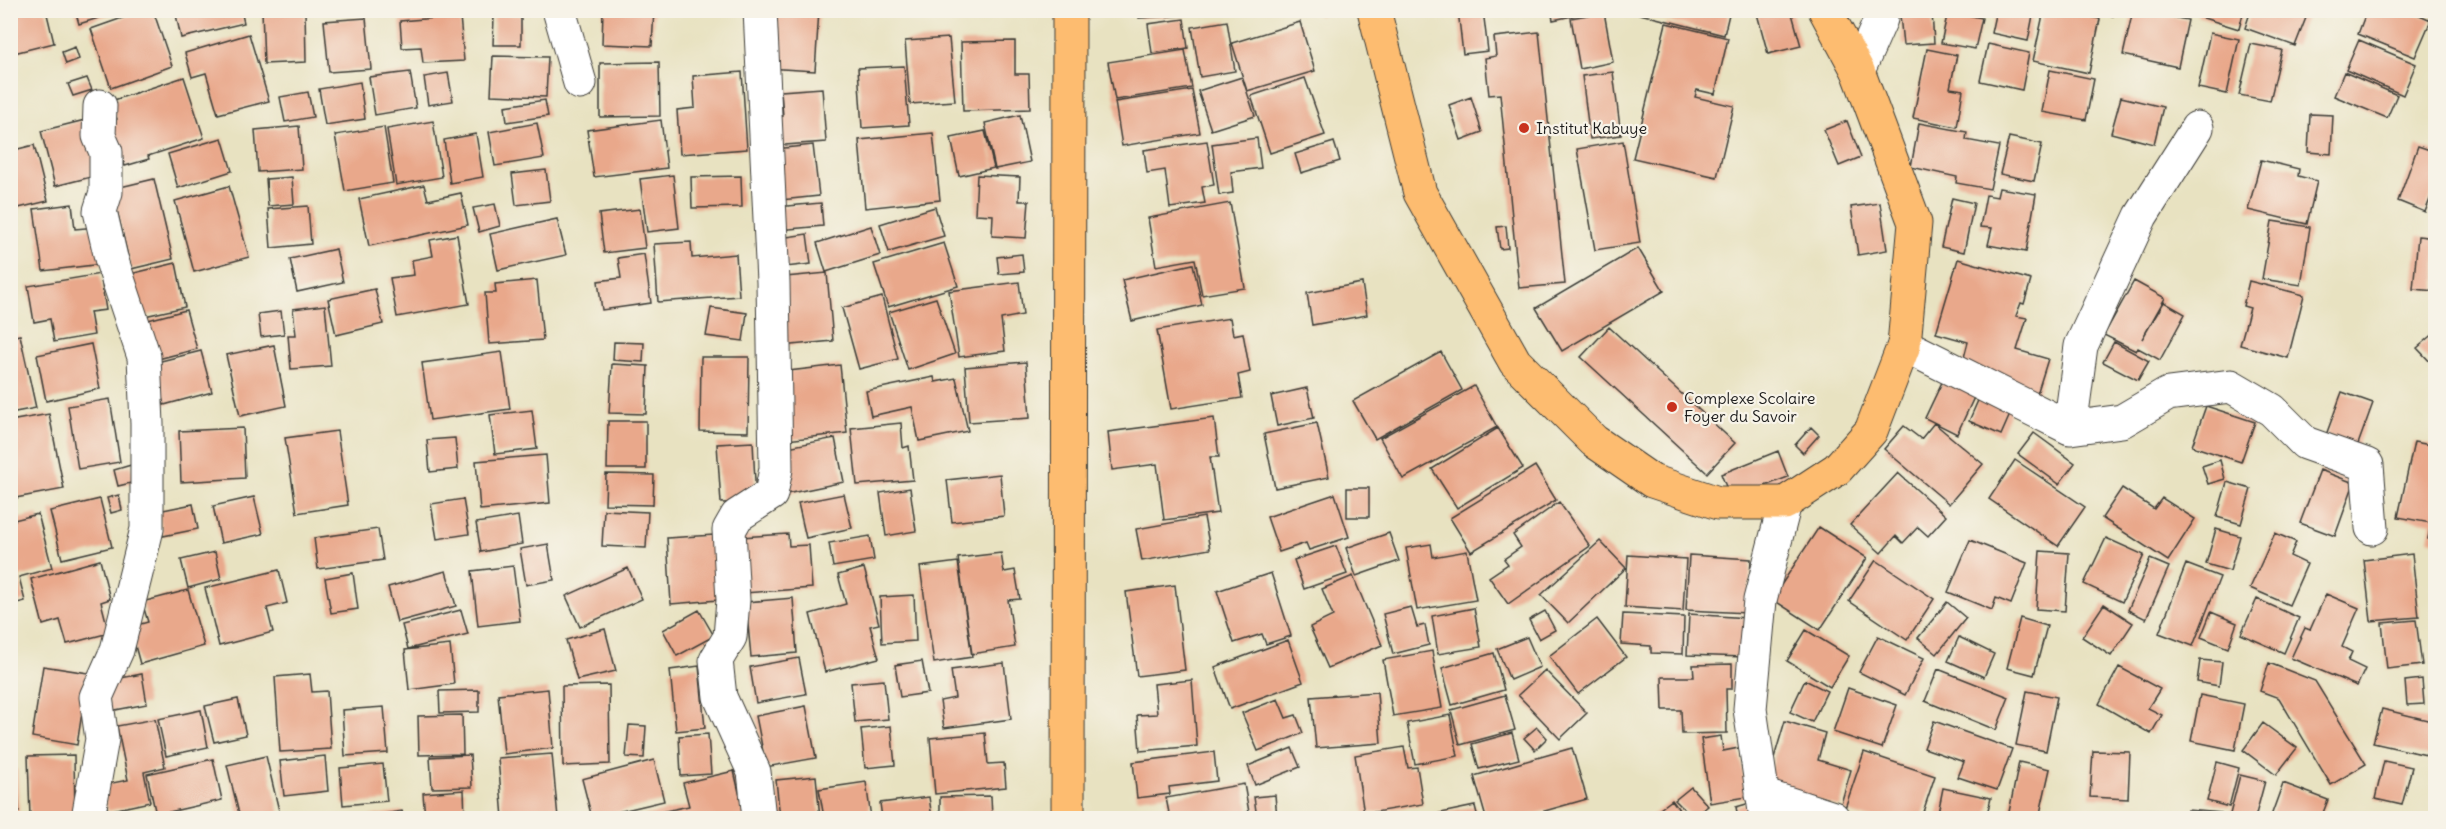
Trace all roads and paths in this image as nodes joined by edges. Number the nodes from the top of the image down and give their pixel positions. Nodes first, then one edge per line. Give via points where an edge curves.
1 (559, 10) edge
2 (759, 10) edge
3 (1069, 10) edge
4 (1374, 10) edge
5 (1825, 10) edge
6 (1881, 10) edge
7 (1858, 71) junction
8 (580, 83) dead end
9 (100, 106) dead end
10 (2197, 128) dead end
11 (1904, 345) junction
12 (2070, 428) junction
13 (1785, 503) junction
14 (2372, 528) dead end
15 (1764, 807) edge
16 (88, 819) edge
17 (759, 819) edge
18 (1068, 819) edge
19 (1833, 819) edge

1 - 8 street
2 - 17 street via 773,282 776,469 771,494 737,516 729,530 733,600 730,637 716,660 720,697 754,772
3 - 18 highway
4 - 13 highway via 1420,193 1515,362 1594,441 1652,481 1718,503
5 - 7 highway
6 - 7 street via 1881,19
7 - 11 highway via 1916,223
9 - 16 street via 99,136 106,152 106,192 100,211 111,258 144,357 147,529 117,650 96,697 102,739
10 - 12 street via 2141,216 2081,346
11 - 12 street
11 - 13 highway via 1871,431 1837,469
12 - 14 street via 2122,421 2168,394 2231,386 2272,410 2305,443 2367,465
13 - 15 street via 1760,600 1750,709
15 - 19 street

